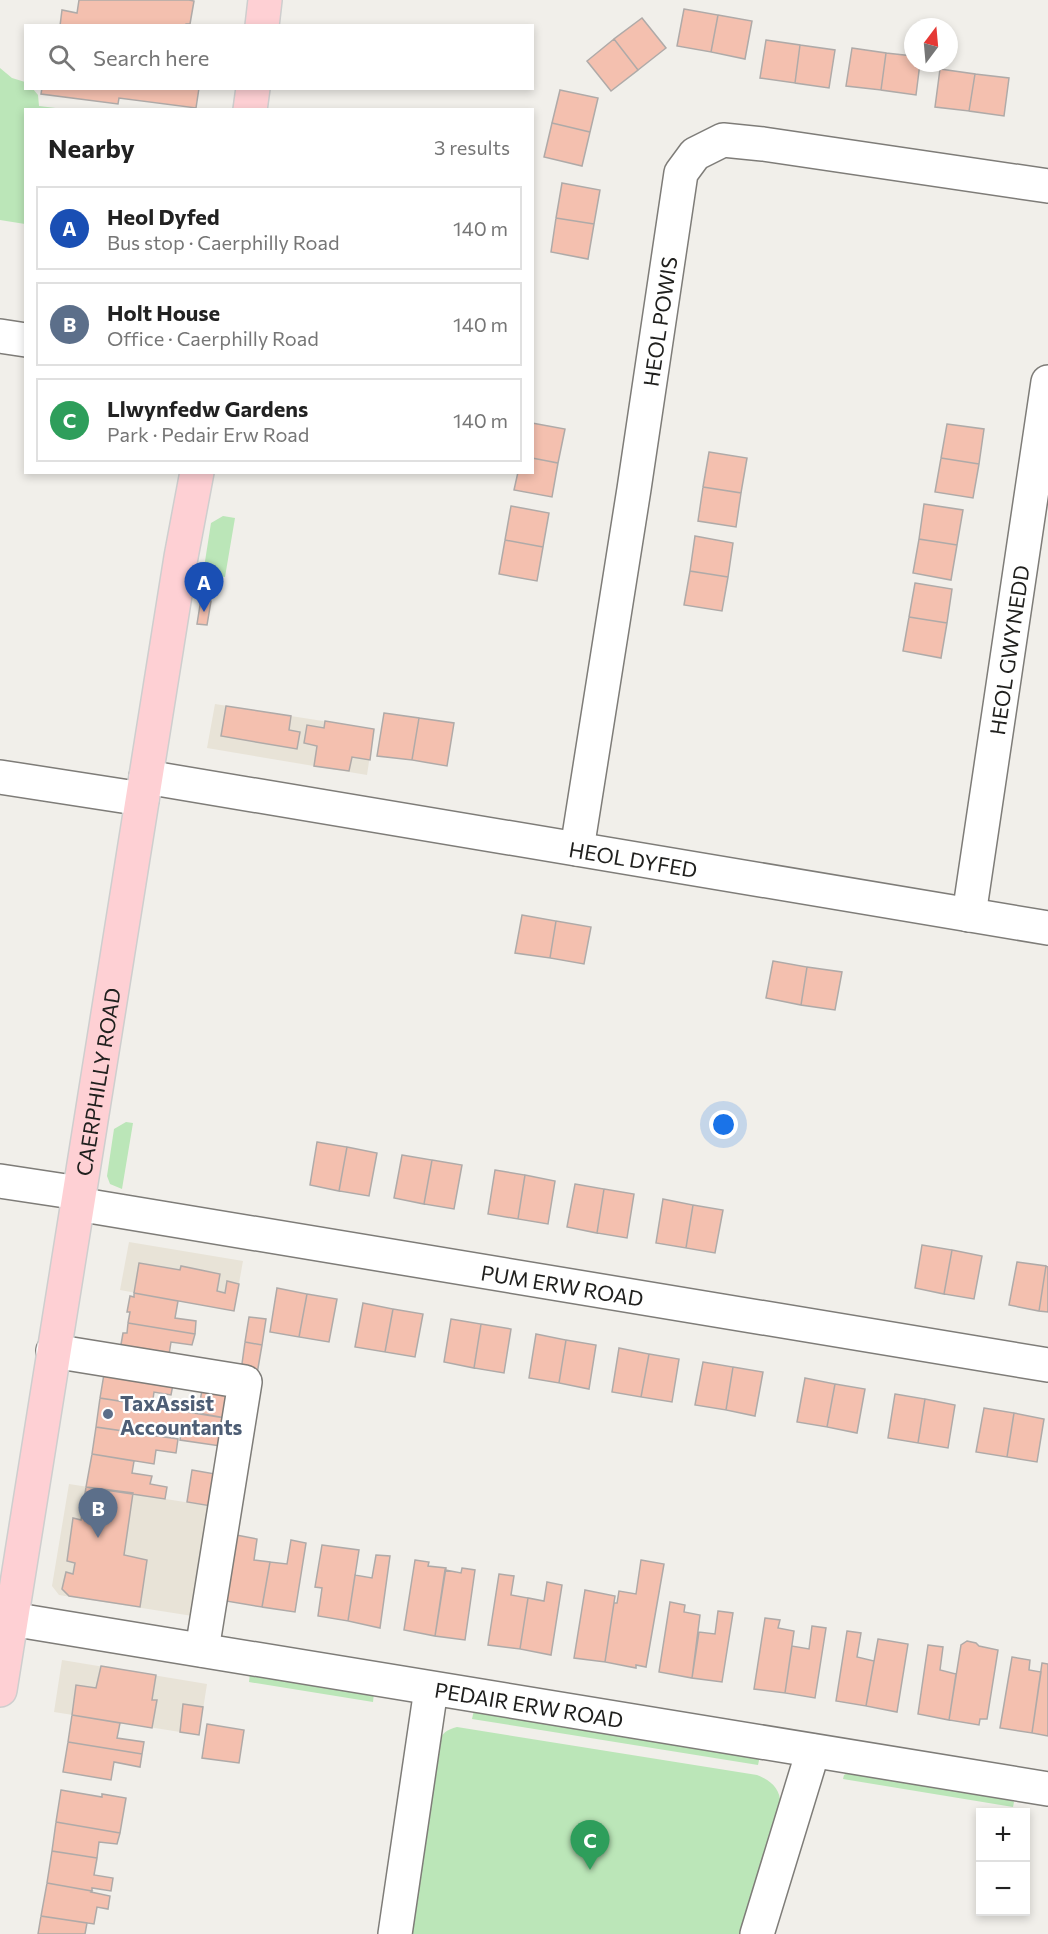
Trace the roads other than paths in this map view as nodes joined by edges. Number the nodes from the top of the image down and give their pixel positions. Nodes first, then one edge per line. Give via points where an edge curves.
1 (265, 0) edge
2 (261, 24) edge
3 (253, 90) edge
4 (250, 108) edge
5 (1048, 186) edge
6 (0, 336) edge
7 (24, 340) edge
8 (1048, 382) edge
9 (197, 474) edge
10 (1035, 555) edge
11 (0, 777) edge
12 (144, 788) junction
13 (577, 849) junction
14 (969, 915) junction
15 (1048, 928) edge
16 (0, 1181) edge
17 (78, 1199) junction
18 (53, 1351) junction
19 (1048, 1365) edge
20 (11, 1551) edge
21 (11, 1619) junction
22 (202, 1650) junction
23 (431, 1689) junction
24 (0, 1690) edge
25 (813, 1751) junction
26 (1048, 1789) edge
27 (395, 1934) edge
28 (757, 1934) edge

1 - 2 main road
3 - 4 main road
5 - 13 street, HEOL POWIS via 723,140 695,154 681,173
6 - 7 street
8 - 10 street, HEOL GWYNEDD
9 - 12 main road, CAERPHILLY ROAD
10 - 14 street, HEOL GWYNEDD
11 - 12 street, HEOL DYFED
12 - 13 street, HEOL DYFED
12 - 17 main road, CAERPHILLY ROAD
13 - 14 street, HEOL DYFED
14 - 15 street, HEOL DYFED
16 - 17 street, PUM ERW ROAD
17 - 18 main road, CAERPHILLY ROAD
17 - 19 street, PUM ERW ROAD
18 - 20 main road, CAERPHILLY ROAD
18 - 22 street via 245,1382
20 - 21 main road, CAERPHILLY ROAD
21 - 22 street, PEDAIR ERW ROAD
21 - 24 main road, CAERPHILLY ROAD
22 - 23 street, PEDAIR ERW ROAD
23 - 25 street, PEDAIR ERW ROAD
23 - 27 street
25 - 26 street, PEDAIR ERW ROAD
25 - 28 street

